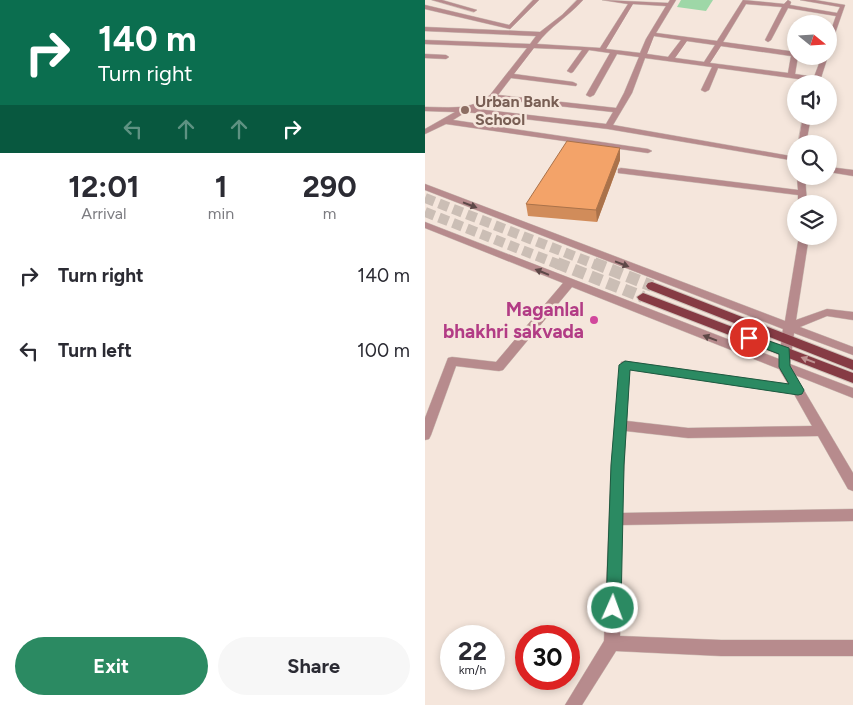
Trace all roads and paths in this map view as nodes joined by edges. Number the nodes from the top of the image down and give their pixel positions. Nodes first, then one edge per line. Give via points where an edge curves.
1 (435, 0) edge
2 (536, 0) edge
3 (580, 0) edge
4 (605, 0) edge
5 (803, 0) edge
6 (745, 1) edge
7 (631, 2) junction
8 (672, 3) edge
9 (787, 3) edge
10 (428, 10) edge
11 (473, 10) dead end
12 (839, 15) junction
13 (837, 21) edge
14 (510, 27) junction
15 (425, 29) edge
16 (463, 31) junction
17 (541, 34) junction
18 (653, 34) junction
19 (686, 38) junction
20 (768, 40) dead end
21 (425, 42) edge
22 (455, 43) junction
23 (719, 43) junction
24 (533, 46) junction
25 (587, 48) junction
26 (603, 50) junction
27 (615, 51) junction
28 (643, 54) junction
29 (425, 56) edge
30 (446, 57) dead end
31 (671, 58) junction
32 (746, 59) junction
33 (768, 61) junction
34 (706, 64) junction
35 (716, 66) junction
36 (571, 71) dead end
37 (789, 75) edge
38 (791, 75) edge
39 (510, 76) junction
40 (573, 84) dead end
41 (705, 90) dead end
42 (590, 95) dead end
43 (493, 98) junction
44 (425, 109) edge
45 (465, 110) junction
46 (617, 110) junction
47 (444, 121) junction
48 (608, 127) junction
49 (425, 132) edge
50 (648, 151) dead end
51 (787, 157) edge
52 (621, 171) dead end
53 (837, 171) edge
54 (853, 173) edge
55 (802, 185) edge
56 (425, 187) edge
57 (802, 194) joint
58 (425, 226) edge
59 (803, 245) edge
60 (655, 282) junction
61 (569, 283) junction
62 (643, 297) tunnel mouth
63 (660, 303) junction
64 (638, 310) junction
65 (853, 316) edge
66 (787, 340) junction
67 (853, 350) edge
68 (853, 365) edge
69 (785, 367) junction
70 (853, 378) edge
71 (798, 390) junction
72 (853, 393) edge
73 (621, 425) junction
74 (822, 431) junction
75 (425, 435) edge
76 (853, 486) edge
77 (853, 515) edge
78 (616, 519) junction
79 (612, 643) junction
80 (853, 648) edge
81 (573, 705) edge

1 - 11 street
2 - 14 street
3 - 17 street
4 - 7 street
5 - 12 street via 843,6
6 - 9 street
6 - 23 street
7 - 8 street
7 - 26 street
8 - 18 street
9 - 12 street
9 - 20 street
10 - 14 street
12 - 13 street
14 - 17 street
15 - 16 street
16 - 17 street
16 - 22 street
17 - 24 street
18 - 19 street
18 - 28 street
19 - 23 street
19 - 31 street
21 - 22 street
22 - 24 street
23 - 32 street
23 - 34 street
24 - 25 street
24 - 39 street
25 - 26 street
25 - 36 street
26 - 27 street
27 - 28 street
27 - 42 street
28 - 31 street
28 - 46 street
29 - 30 street
31 - 34 street
32 - 33 street
32 - 33 street
32 - 35 street
33 - 37 street
33 - 38 street via 795,54
34 - 35 street
35 - 41 street
39 - 40 street
39 - 43 street
43 - 45 street via 485,105
43 - 46 street
44 - 45 street
45 - 47 street
45 - 48 street
46 - 48 street
47 - 49 street
47 - 50 street
48 - 51 street
52 - 57 street
53 - 54 street
55 - 57 street
56 -> 60 street
61 -> 58 street
59 - 66 street
60 - 66 street
60 - 66 main road via 668,293
61 - 64 street
61 - 75 street via 499,367 452,361
62 - 63 main road
63 - 64 street
63 - 66 main road
69 -> 64 street
65 - 66 street via 843,312 821,312
66 - 67 street
66 - 68 main road
66 - 69 street
70 -> 66 main road
69 - 71 street
69 - 72 street
71 - 73 street via 625,365
71 - 74 street
73 - 74 street via 688,433
73 - 78 street
74 - 76 street
77 - 78 street
78 - 79 street
79 - 80 street via 721,648
79 - 81 street

